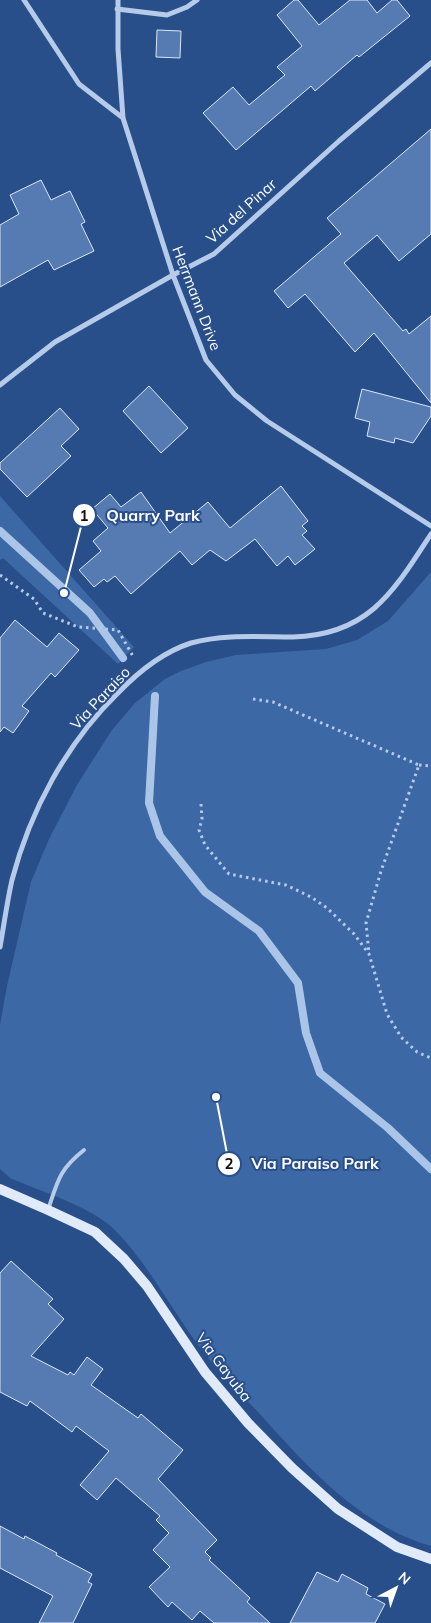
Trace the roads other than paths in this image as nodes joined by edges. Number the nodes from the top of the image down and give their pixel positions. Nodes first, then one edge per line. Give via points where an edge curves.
1 (24, 0) edge
2 (118, 0) edge
3 (197, 0) edge
4 (117, 9) junction
5 (431, 63) edge
6 (123, 118) junction
7 (173, 275) junction
8 (0, 385) edge
9 (431, 526) edge
10 (431, 534) edge
11 (0, 947) edge
12 (84, 1150) dead end
13 (0, 1189) edge
14 (48, 1210) junction
15 (431, 1559) edge

1 - 6 street via 79,84
2 - 4 street, Herrmann Drive
3 - 4 street via 167,15
4 - 6 street, Herrmann Drive
5 - 7 street, Via del Pinar via 214,254
6 - 7 street, Herrmann Drive
7 - 8 street, Via del Pinar via 56,342
7 - 9 street, Herrmann Drive via 206,360 235,395 267,421
10 - 11 street, Via Paraiso via 390,593 373,611 352,623 295,637 216,638 190,643 168,654 125,685 90,722 40,804 12,880
12 - 14 lane via 59,1176
13 - 14 street, Via Gayuba
14 - 15 street, Via Gayuba via 95,1232 124,1259 147,1286 205,1372 292,1468 345,1514 397,1547

